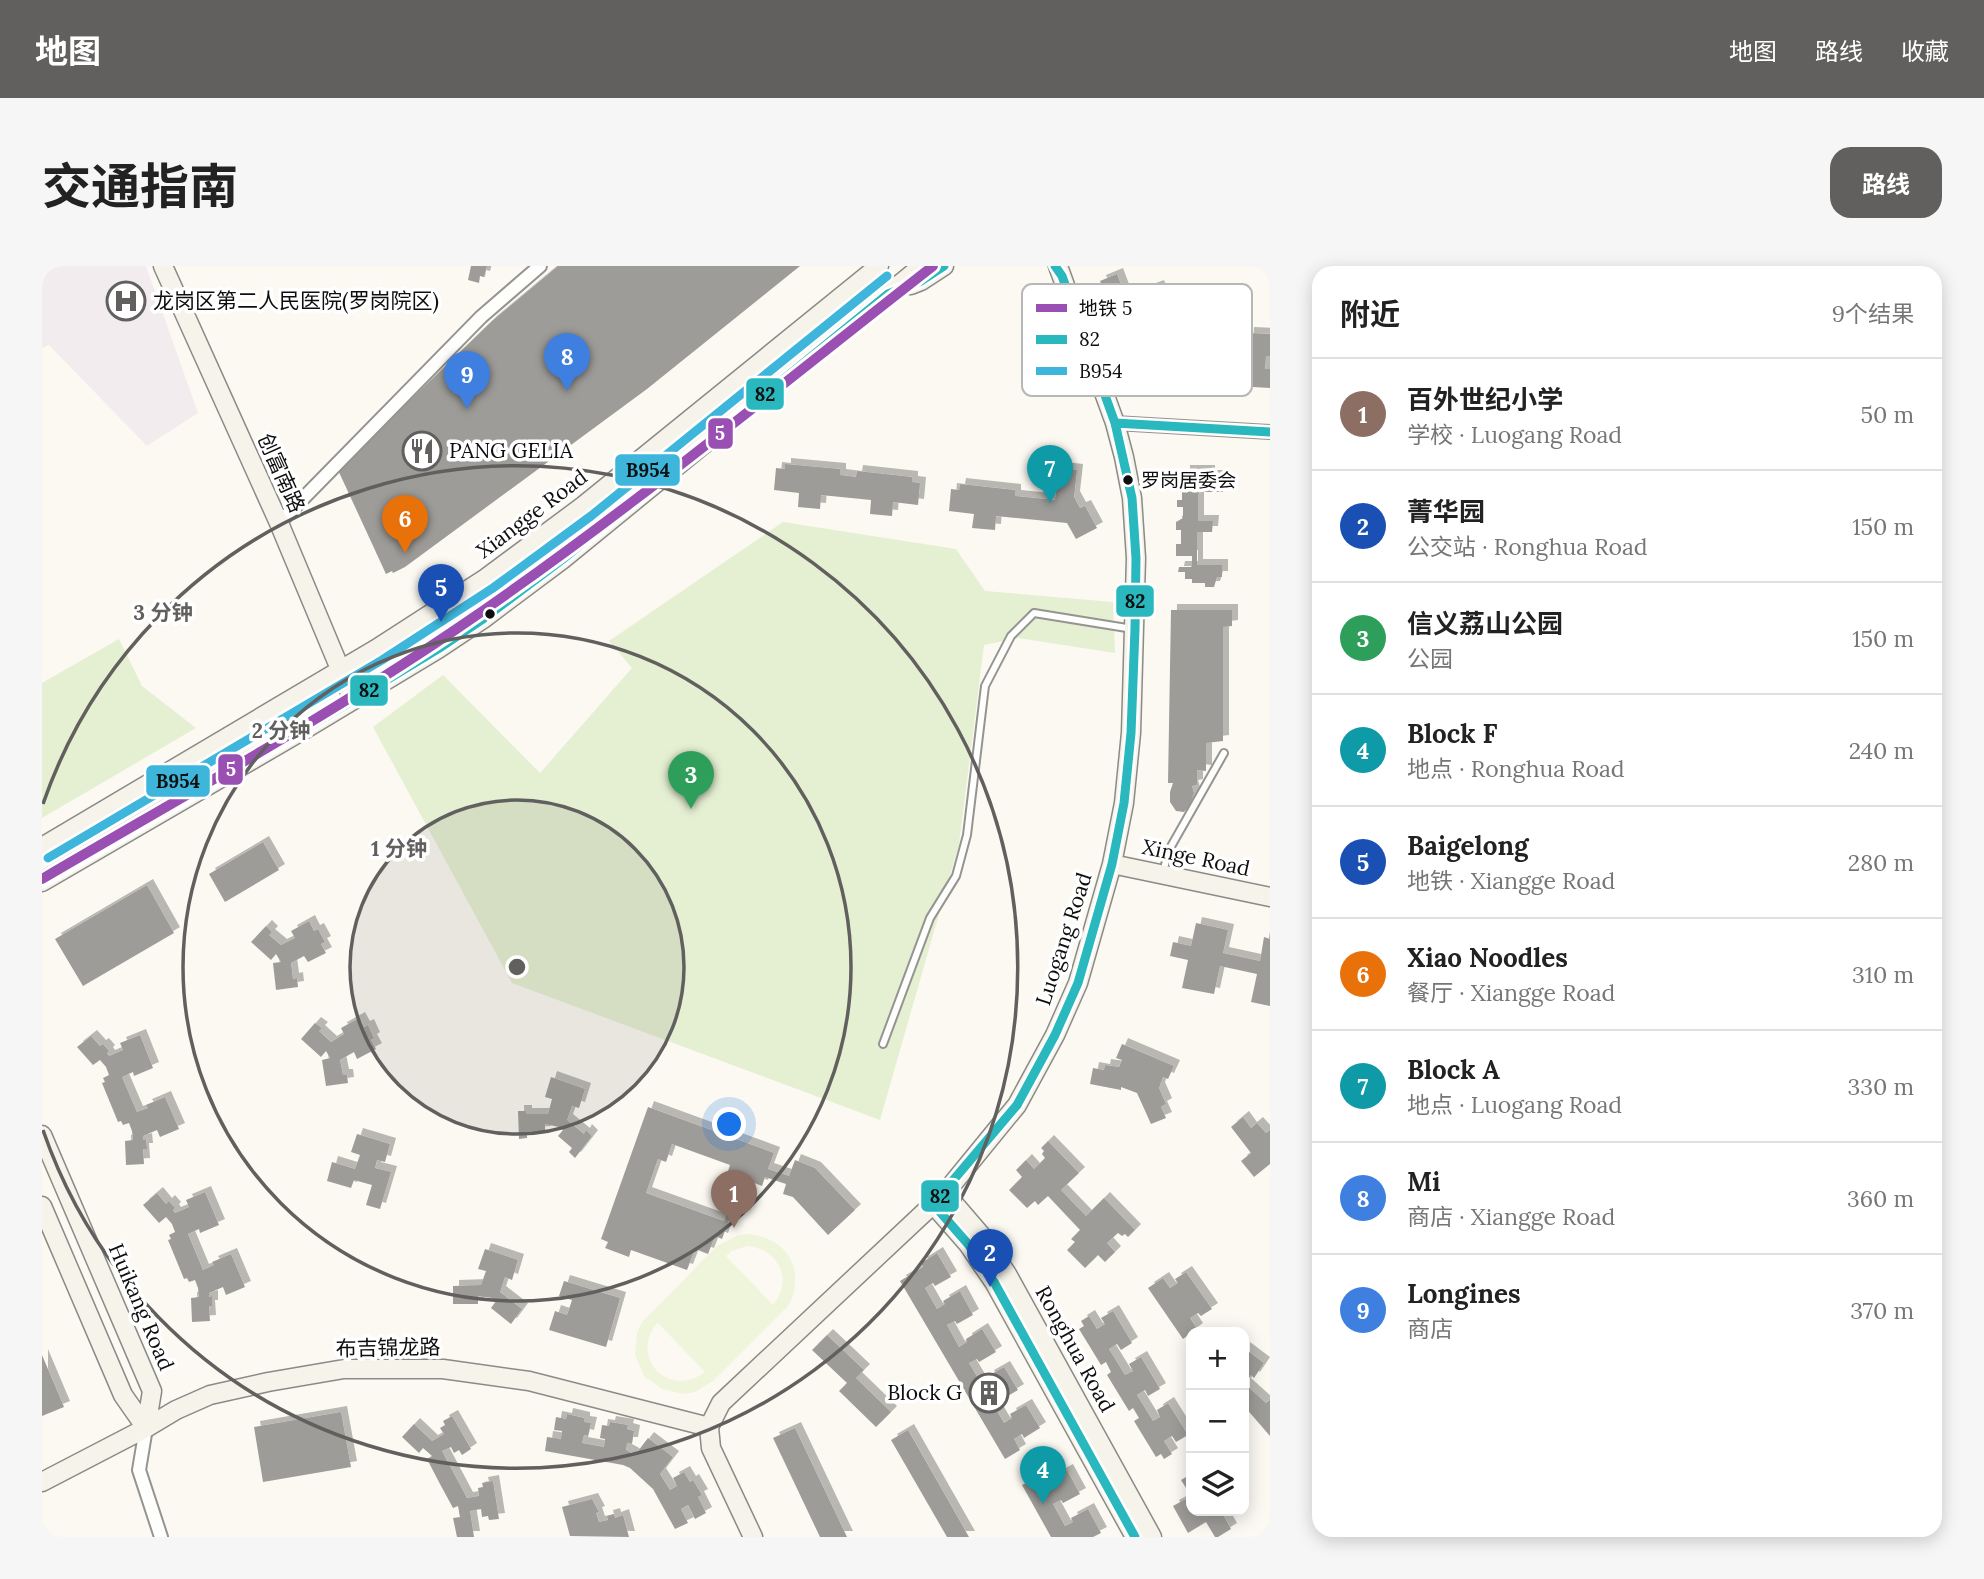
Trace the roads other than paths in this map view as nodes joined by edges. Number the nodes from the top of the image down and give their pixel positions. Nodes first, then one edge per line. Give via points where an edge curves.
1 (163, 266) edge
2 (540, 266) edge
3 (879, 266) edge
4 (922, 266) edge
5 (944, 266) edge
6 (888, 294) junction
7 (1105, 396) edge
8 (1115, 423) junction
9 (1270, 432) edge
10 (279, 523) junction
11 (1135, 629) junction
12 (339, 670) junction
13 (353, 700) junction
14 (1224, 753) dead end
15 (42, 847) edge
16 (1112, 864) junction
17 (1162, 874) junction
18 (42, 882) edge
19 (1270, 897) edge
20 (883, 1044) dead end
21 (42, 1135) edge
22 (939, 1198) junction
23 (42, 1206) edge
24 (709, 1427) junction
25 (146, 1428) junction
26 (42, 1482) edge
27 (161, 1537) edge
28 (753, 1537) edge
29 (1135, 1537) edge
30 (1152, 1537) edge

1 - 10 street, 创富南路
2 - 10 street via 481,317
3 - 12 street, Xiangge Road via 532,545
4 - 6 street
5 - 6 street
6 - 13 street via 554,566 438,649
7 - 8 street, Luogang Road
8 - 9 street
8 - 11 street, Luogang Road via 1132,498
10 - 12 street, 创富南路
11 - 16 street, Luogang Road via 1131,733
11 - 20 lane via 1034,613 1011,636 985,686 967,835 956,876 930,918
12 - 13 street, 创富南路
12 - 15 street, Xiangge Road
13 - 18 street
14 - 17 lane via 1169,850
16 - 17 street, Xinge Road
16 - 22 street, Luogang Road via 1078,982 1055,1035 1017,1105
17 - 19 street, Xinge Road
21 - 25 street, Huikang Road via 152,1391
22 - 24 street, Luogang Road via 721,1403
22 - 29 street, Ronghua Road via 994,1282
22 - 30 street, Ronghua Road via 981,1235 1007,1274
23 - 25 street via 123,1395
24 - 25 street, 布吉锦龙路 via 529,1381 443,1370 344,1369 210,1395
24 - 28 street via 711,1448
25 - 26 street, 布吉锦龙路
25 - 27 street via 139,1470

